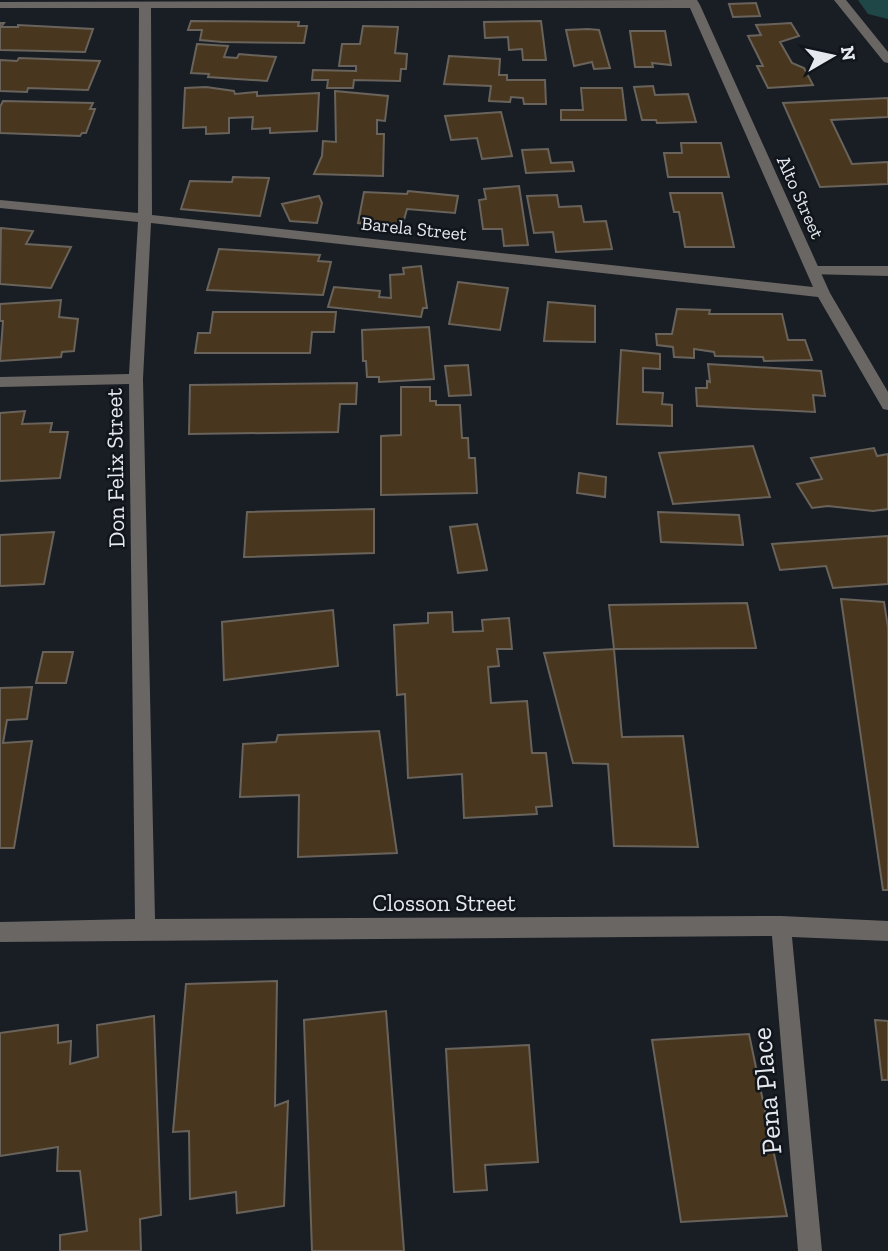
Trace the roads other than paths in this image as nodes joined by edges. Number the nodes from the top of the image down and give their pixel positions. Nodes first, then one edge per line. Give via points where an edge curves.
1 (840, 0) edge
2 (693, 2) edge
3 (0, 5) edge
4 (145, 7) junction
5 (888, 60) edge
6 (0, 204) edge
7 (145, 218) junction
8 (813, 271) junction
9 (888, 271) edge
10 (823, 293) junction
11 (136, 379) junction
12 (0, 382) edge
13 (888, 405) edge
14 (781, 926) junction
15 (145, 929) junction
16 (888, 931) edge
17 (0, 932) edge
18 (810, 1251) edge

1 - 5 street
2 - 4 street
2 - 8 street, Alto Street
3 - 4 street
4 - 7 street, Don Felix Street
6 - 7 street, Barela Street
7 - 10 street, Barela Street
7 - 11 street, Don Felix Street
8 - 9 street
8 - 10 street, Alto Street
10 - 13 street, Alto Street
11 - 12 street
11 - 15 street, Don Felix Street
14 - 15 street, Closson Street
14 - 16 street, Closson Street
14 - 18 street, Pena Place
15 - 17 street, Closson Street

